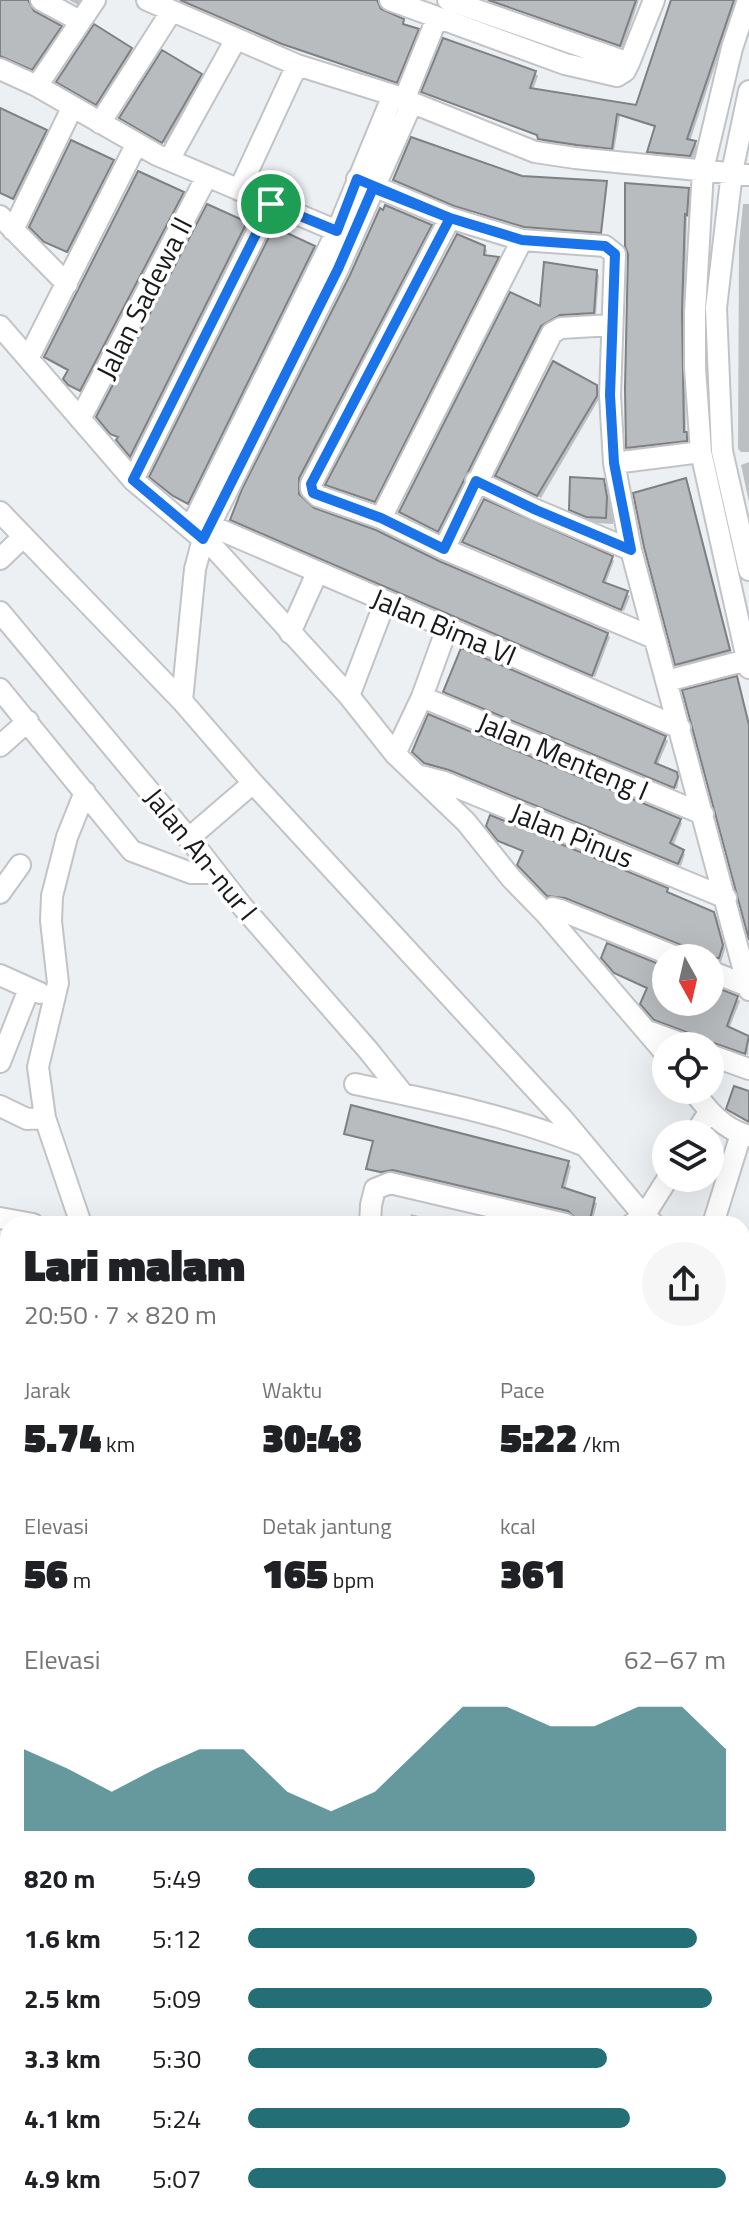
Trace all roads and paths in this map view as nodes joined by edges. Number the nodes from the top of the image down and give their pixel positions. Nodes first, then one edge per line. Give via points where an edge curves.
1 (41, 0) edge
2 (95, 0) edge
3 (147, 0) edge
4 (390, 0) edge
5 (448, 0) edge
6 (654, 0) edge
7 (748, 0) edge
8 (429, 10) edge
9 (171, 12) junction
10 (80, 21) junction
11 (236, 39) junction
12 (629, 63) junction
13 (297, 65) junction
14 (1, 73) edge
15 (37, 86) junction
16 (749, 91) edge
17 (403, 99) junction
18 (72, 108) junction
19 (100, 123) junction
20 (136, 145) junction
21 (169, 160) junction
22 (703, 170) junction
23 (740, 173) edge
24 (207, 176) junction
25 (365, 184) junction
26 (239, 190) junction
27 (271, 204) junction
28 (450, 218) junction
29 (7, 223) edge
30 (337, 231) junction
31 (522, 240) junction
32 (67, 284) junction
33 (612, 325) junction
34 (0, 326) edge
35 (29, 357) junction
36 (80, 419) junction
37 (701, 452) junction
38 (614, 463) junction
39 (133, 480) junction
40 (476, 481) junction
41 (0, 512) edge
42 (381, 518) junction
43 (201, 530) junction
44 (23, 537) junction
45 (444, 549) junction
46 (631, 550) junction
47 (0, 559) edge
48 (749, 570) edge
49 (317, 573) junction
50 (385, 602) junction
51 (0, 612) edge
52 (447, 628) junction
53 (290, 633) junction
54 (654, 638) junction
55 (748, 660) edge
56 (667, 681) junction
57 (0, 689) edge
58 (349, 696) junction
59 (422, 697) junction
60 (182, 701) junction
61 (28, 721) junction
62 (680, 728) junction
63 (0, 746) edge
64 (395, 754) junction
65 (417, 776) junction
66 (253, 783) junction
67 (85, 792) junction
68 (703, 814) junction
69 (189, 838) junction
70 (20, 865) dead end
71 (216, 873) junction
72 (0, 893) edge
73 (726, 898) junction
74 (546, 914) junction
75 (652, 947) edge
76 (0, 975) edge
77 (724, 977) edge
78 (748, 988) edge
79 (29, 989) junction
80 (54, 998) junction
81 (649, 1031) junction
82 (652, 1032) edge
83 (652, 1035) edge
84 (724, 1060) edge
85 (0, 1062) edge
86 (749, 1069) edge
87 (355, 1084) dead end
88 (403, 1094) junction
89 (703, 1104) edge
90 (0, 1106) edge
91 (709, 1112) junction
92 (45, 1118) junction
93 (704, 1120) edge
94 (745, 1135) edge
95 (585, 1146) junction
96 (660, 1192) edge
97 (78, 1216) edge
98 (370, 1216) edge
99 (531, 1216) edge
100 (639, 1216) edge
101 (646, 1216) edge
102 (716, 1216) edge

1 - 10 street
2 - 10 street
3 - 9 street
4 - 8 street
5 - 12 street
6 - 12 street
7 - 22 street
8 - 12 street via 602,74 617,76
8 - 17 street
9 - 11 street
9 - 19 street
10 - 15 street
11 - 13 street
11 - 21 street
13 - 17 street
13 - 26 street
14 - 15 street
15 - 18 street
16 - 23 street
17 - 22 street via 545,154
17 - 25 street
18 - 19 street
18 - 29 street
19 - 20 street
20 - 21 street
20 - 32 street
21 - 24 street
22 - 23 street
22 - 37 street via 695,340
23 - 48 street via 716,308 722,451
24 - 26 street
24 - 36 street, Jalan Sadewa II
25 - 28 street
25 - 30 street
25 - 43 street via 338,269
26 - 27 street
27 - 30 street
27 - 39 street
28 - 31 street
28 - 42 street via 310,486 318,496
29 - 32 street
30 - 43 street
31 - 33 street via 605,246 613,251
31 - 42 street
32 - 35 street
33 - 38 street
33 - 40 street via 552,333
34 - 35 street
35 - 36 street
36 - 39 street
37 - 38 street
37 - 55 street
38 - 46 street
39 - 43 street
40 - 45 street
40 - 46 street
41 - 44 street
42 - 45 street
43 - 49 street, Jalan Bima VI
43 - 53 street
43 - 60 street
44 - 47 street
44 - 60 street
45 - 54 street
46 - 54 street
49 - 50 street, Jalan Bima VI
49 - 53 street
50 - 52 street, Jalan Bima VI
50 - 58 street
51 - 69 street, Jalan An-nur I
52 - 59 street
52 - 62 street, Jalan Bima VI
53 - 58 street
54 - 56 street
55 - 56 street
56 - 62 street
57 - 61 street
58 - 64 street
59 - 64 street
59 - 68 street, Jalan Menteng I
60 - 66 street
61 - 63 street
61 - 67 street
62 - 68 street
64 - 65 street
65 - 73 street, Jalan Pinus via 444,782
65 - 74 street via 466,822
66 - 69 street
66 - 95 street
67 - 71 street via 132,851 191,873
67 - 80 street via 52,896 58,983
68 - 73 street
69 - 71 street, Jalan An-nur I
70 - 72 street
71 - 88 street, Jalan An-nur I
73 - 78 street
74 - 75 street via 552,908 560,910
74 - 81 street
76 - 79 street
77 - 78 street
79 - 80 street
79 - 85 street
80 - 92 street via 38,1061
81 - 82 street
81 - 83 street
84 - 86 street
87 - 88 street
88 - 95 street
89 - 91 street
90 - 92 street via 27,1119
91 - 93 street
91 - 94 street
92 - 97 street
94 - 102 street
95 - 100 street
96 - 101 street
98 - 99 street via 375,1189 390,1183

